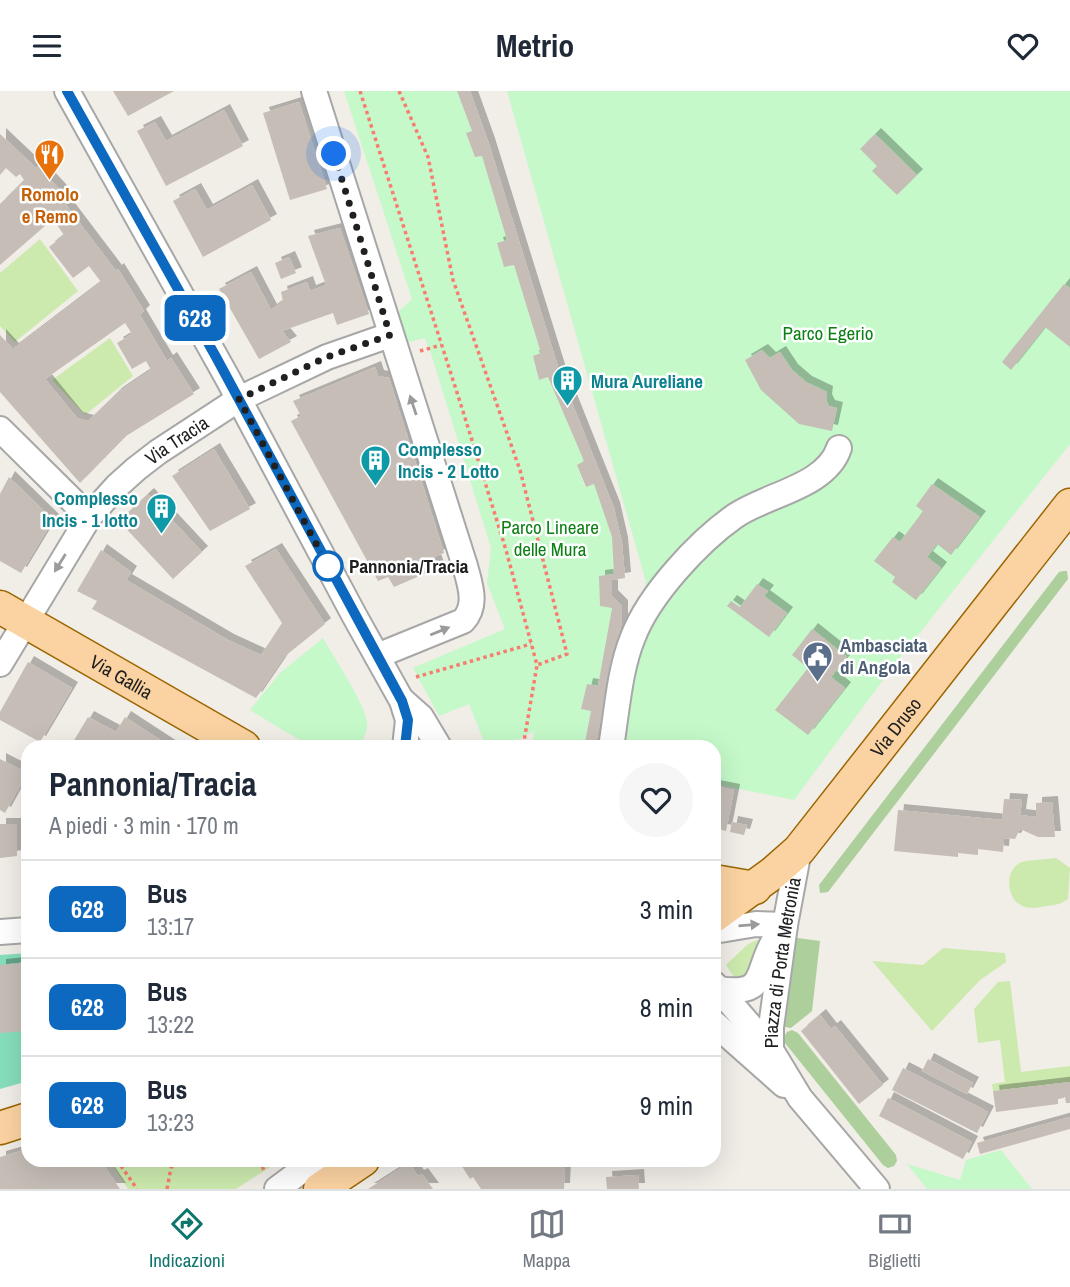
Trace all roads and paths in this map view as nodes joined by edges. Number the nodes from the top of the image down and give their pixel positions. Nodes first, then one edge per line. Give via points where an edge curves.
1 (67, 91) edge
2 (314, 91) edge
3 (360, 91) edge
4 (399, 91) edge
5 (390, 335) junction
6 (441, 345) junction
7 (417, 352) dead end
8 (239, 399) junction
9 (0, 429) edge
10 (839, 448) dead end
11 (1070, 505) edge
12 (89, 517) junction
13 (12, 614) edge
14 (531, 644) junction
15 (377, 656) junction
16 (0, 664) edge
17 (537, 665) junction
18 (414, 678) dead end
19 (402, 701) junction
20 (232, 740) edge
21 (406, 740) edge
22 (435, 740) edge
23 (524, 740) edge
24 (612, 740) edge
25 (799, 850) junction
26 (721, 882) edge
27 (755, 888) junction
28 (721, 911) edge
29 (785, 925) junction
30 (21, 930) edge
31 (721, 930) edge
32 (0, 932) edge
33 (721, 987) edge
34 (721, 993) edge
35 (721, 1028) edge
36 (762, 1054) junction
37 (21, 1121) edge
38 (0, 1128) edge
39 (122, 1167) edge
40 (172, 1167) edge
41 (302, 1167) edge
42 (353, 1167) edge
43 (271, 1182) edge
44 (137, 1189) edge
45 (167, 1189) edge
46 (320, 1189) edge
47 (877, 1189) edge

1 - 8 street
2 - 5 street
3 - 6 path
4 - 17 path via 428,157 446,257 520,470 567,655
5 - 8 street, Via Tracia via 327,357
15 -> 5 street via 457,624 467,616 472,602 465,566
6 - 7 path
6 - 14 path
8 - 12 street, Via Tracia via 147,460
8 - 15 street
9 - 12 street
10 - 24 street via 835,459 816,477 754,505 722,526 659,594 632,640
11 - 25 main road, Via Druso
12 -> 13 street, Via Tracia
13 - 16 street, Via Tracia
13 - 20 main road, Via Gallia
14 - 17 path
14 - 18 path
15 - 19 street
17 - 23 path
19 - 21 street via 408,720
19 - 22 street via 421,717
25 - 27 main road, Piazza di Porta Metronia
25 - 29 street, Piazza di Porta Metronia
26 - 27 main road, Piazza di Porta Metronia
27 - 28 main road, Piazza di Porta Metronia
31 -> 29 street
29 - 33 street via 770,947 755,985 744,991
29 - 36 street, Piazza di Porta Metronia via 771,1027
30 - 32 street
34 - 36 street, Piazza di Porta Metronia
35 - 36 street, Piazza di Porta Metronia
36 - 47 street
37 - 38 main road
39 - 44 path
40 - 45 path
41 - 43 street
42 - 46 main road

